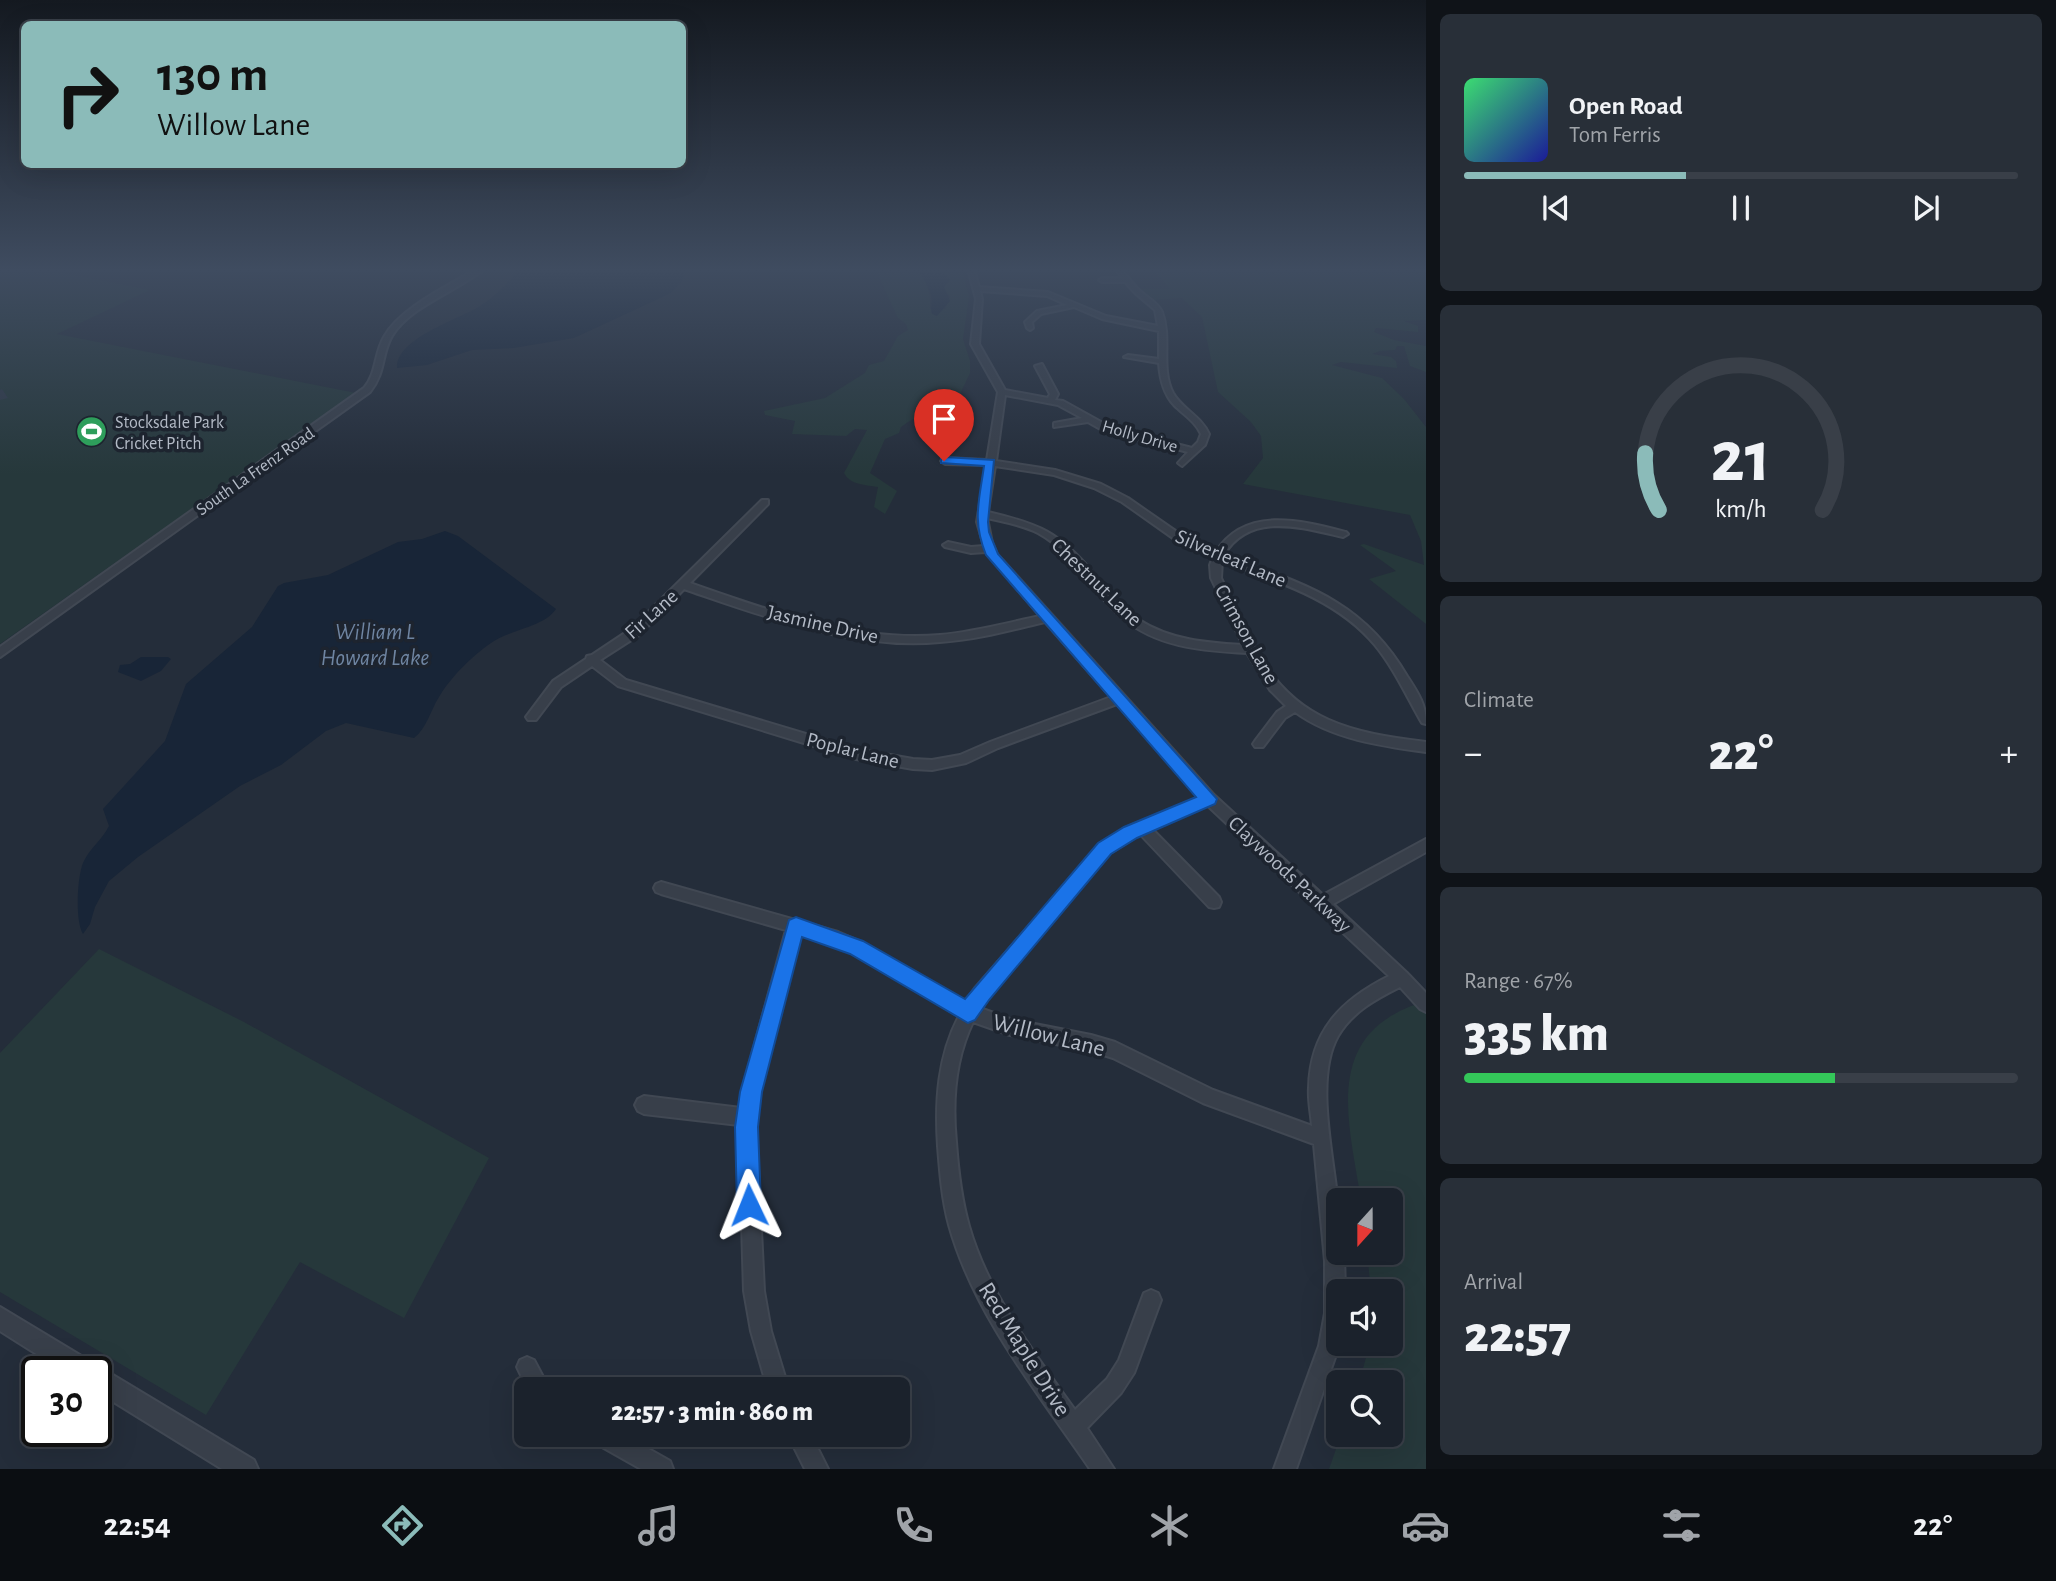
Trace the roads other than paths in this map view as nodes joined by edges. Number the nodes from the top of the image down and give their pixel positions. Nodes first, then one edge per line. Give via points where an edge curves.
1 (389, 338) edge
2 (976, 338) edge
3 (1161, 338) edge
4 (1128, 357) dead end
5 (1161, 361) junction
6 (1039, 366) dead end
7 (1002, 392) junction
8 (1051, 401) junction
9 (1087, 420) junction
10 (1057, 425) dead end
11 (1194, 451) junction
12 (944, 461) dead end
13 (990, 463) junction
14 (1182, 463) dead end
15 (765, 502) dead end
16 (983, 514) junction
17 (1343, 534) dead end
18 (948, 545) dead end
19 (989, 549) junction
20 (1218, 555) junction
21 (684, 585) junction
22 (1048, 618) junction
23 (1253, 650) junction
24 (0, 653) edge
25 (592, 659) junction
26 (1118, 699) junction
27 (1295, 706) junction
28 (532, 717) dead end
29 (1426, 720) edge
30 (1259, 744) dead end
31 (1426, 747) edge
32 (1209, 799) junction
33 (1142, 827) junction
34 (1426, 845) edge
35 (661, 888) dead end
36 (1214, 902) dead end
37 (1322, 903) junction
38 (796, 926) junction
39 (1402, 978) junction
40 (1426, 1003) edge
41 (968, 1012) junction
42 (644, 1105) dead end
43 (747, 1117) junction
44 (1322, 1138) junction
45 (1151, 1300) dead end
46 (0, 1318) edge
47 (61, 1356) edge
48 (527, 1367) dead end
49 (533, 1377) edge
50 (775, 1377) edge
51 (112, 1387) edge
52 (1074, 1426) junction
53 (624, 1447) edge
54 (805, 1447) edge
55 (815, 1468) edge
56 (245, 1469) edge
57 (662, 1469) edge
58 (1103, 1469) edge
59 (1285, 1469) edge

1 - 24 street, South La Frenz Road via 379,375 366,390
2 - 7 street
3 - 5 street
4 - 5 street
5 - 11 street via 1170,394 1205,434
6 - 8 street via 1054,394
7 - 8 street, Holly Drive
7 - 13 street
8 - 9 street, Holly Drive
9 - 10 street, Holly Drive
9 - 11 street, Holly Drive
11 - 14 street
12 - 13 street, Silverleaf Lane
13 - 16 street
13 - 20 street, Silverleaf Lane via 1095,485 1175,536
15 - 21 street, Fir Lane
16 - 19 street
16 - 23 street, Chestnut Lane via 1023,524 1053,538 1122,612 1152,632 1188,645
17 - 20 street, Crimson Lane via 1283,523 1258,524 1235,534
18 - 19 street
19 - 22 street, Claywoods Parkway
20 - 23 street, Crimson Lane via 1216,578
20 - 29 street, Silverleaf Lane via 1307,590 1357,621 1390,656
21 - 22 street, Jasmine Drive via 750,608 887,639 938,639
21 - 25 street, Fir Lane via 635,632
22 - 26 street, Claywoods Parkway
23 - 27 street, Crimson Lane via 1273,686
25 - 26 street, Poplar Lane via 622,684 856,754 913,764 962,760
25 - 28 street, Fir Lane via 557,684
26 - 32 street, Claywoods Parkway
27 - 30 street via 1281,715
27 - 31 street, Crimson Lane via 1358,736
32 - 33 street, Red Maple Drive
32 - 37 street, Claywoods Parkway
33 - 36 street
33 - 41 street, Red Maple Drive via 1105,849
34 - 37 street
35 - 38 street, Willow Lane
37 - 39 street, Claywoods Parkway
38 - 41 street, Willow Lane via 856,947
38 - 43 street
39 - 40 street, Claywoods Parkway
39 - 44 street via 1352,1005 1325,1041 1317,1088
41 - 44 street, Willow Lane via 1010,1027 1115,1050 1217,1100
41 - 52 street, Red Maple Drive via 951,1055 945,1094 954,1205 977,1272 996,1309
42 - 43 street
43 - 50 street via 754,1290
44 - 59 street via 1335,1261 1335,1312 1329,1346
45 - 52 street via 1127,1366
46 - 47 street
48 - 49 street
51 - 56 street
52 - 58 street, Red Maple Drive
53 - 57 street
54 - 55 street

